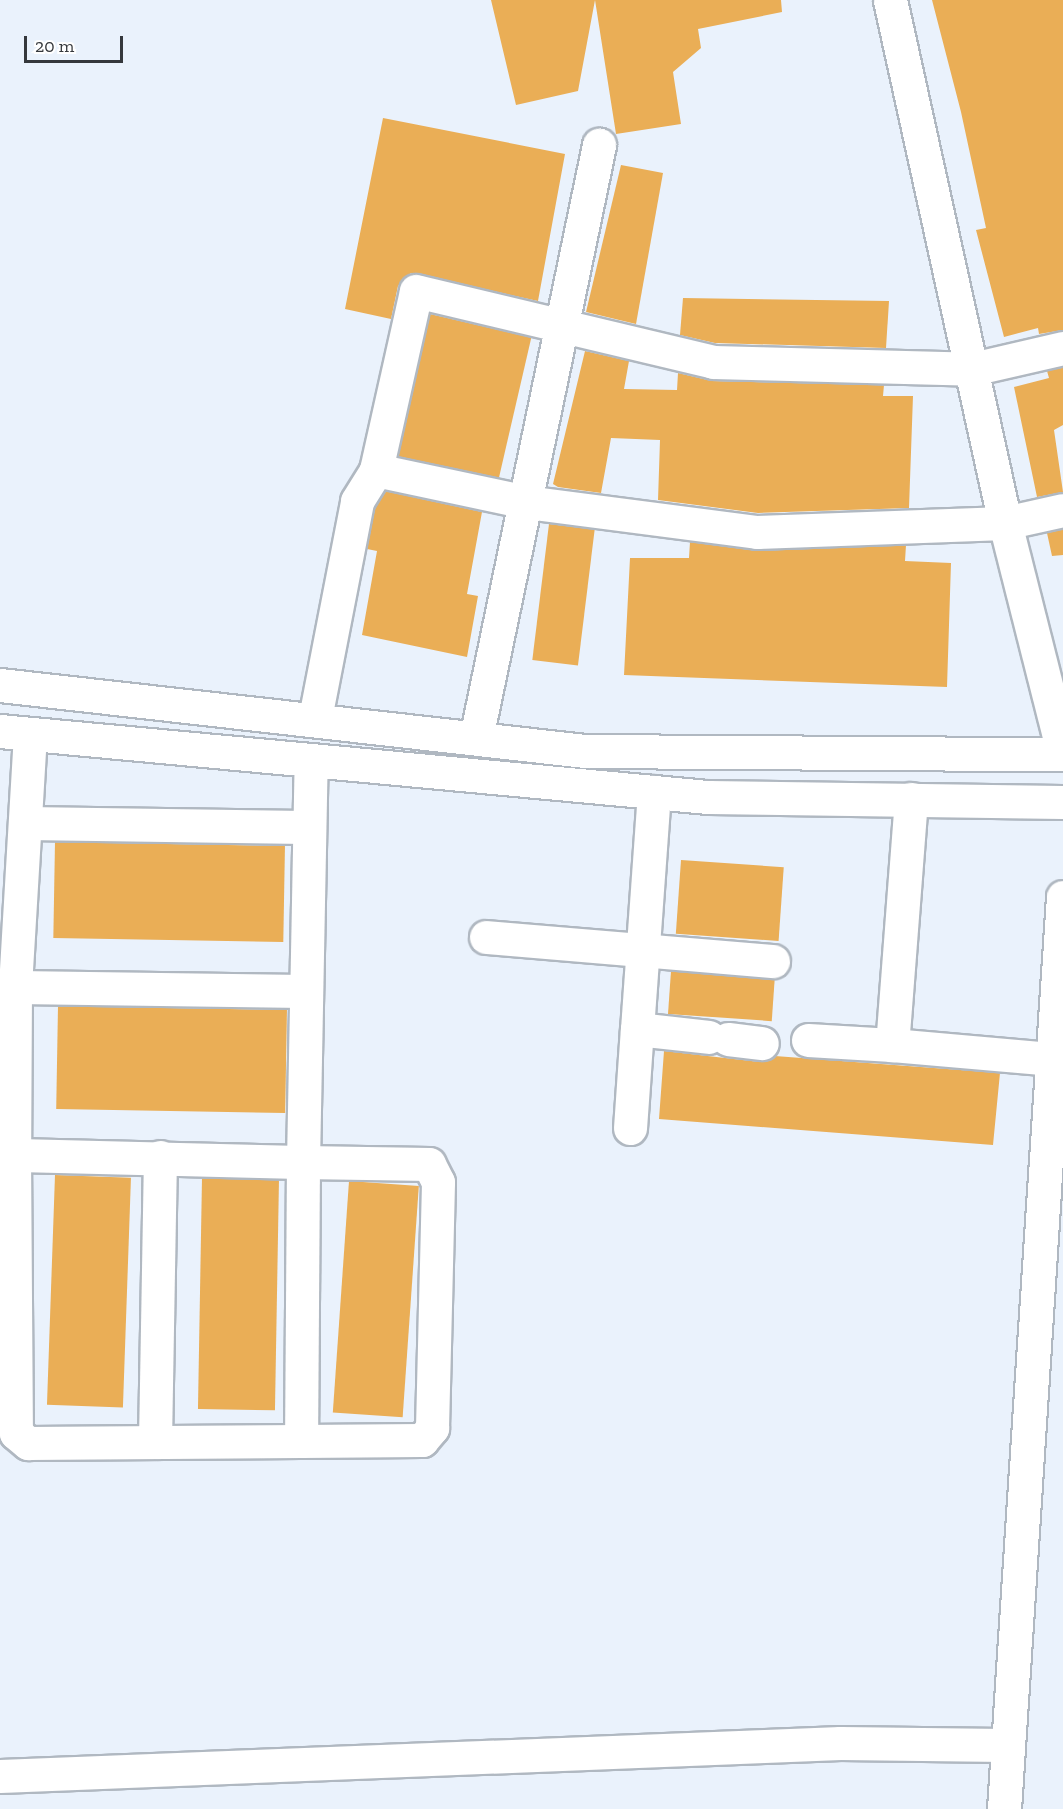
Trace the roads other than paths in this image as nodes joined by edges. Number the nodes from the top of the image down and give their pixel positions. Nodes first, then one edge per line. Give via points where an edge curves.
1 (890, 0) edge
2 (599, 145) dead end
3 (562, 327) junction
4 (1063, 348) edge
5 (972, 369) junction
6 (376, 470) junction
7 (526, 502) junction
8 (1063, 510) edge
9 (1005, 523) junction
10 (0, 685) edge
11 (315, 718) junction
12 (15, 733) edge
13 (476, 738) junction
14 (1063, 754) edge
15 (311, 760) junction
16 (654, 792) junction
17 (911, 799) junction
18 (1063, 802) edge
19 (25, 823) junction
20 (306, 827) junction
21 (1063, 897) edge
22 (486, 937) dead end
23 (641, 950) junction
24 (773, 961) dead end
25 (15, 987) junction
26 (305, 991) junction
27 (637, 1029) junction
28 (808, 1040) dead end
29 (762, 1043) dead end
30 (892, 1045) junction
31 (1053, 1059) junction
32 (630, 1128) dead end
33 (14, 1155) junction
34 (160, 1157) junction
35 (303, 1162) junction
36 (301, 1441) junction
37 (155, 1442) junction
38 (1005, 1744) junction
39 (0, 1776) edge
40 (1004, 1809) edge

1 - 5 street
2 - 3 street
3 - 5 street via 712,362
3 - 6 street via 416,291
3 - 7 street
4 - 5 street
5 - 9 street
6 - 7 street
6 - 11 street via 357,501
7 - 9 street via 757,532
7 - 13 street
8 - 9 street
9 - 14 street
10 - 11 street
11 - 13 street
12 - 15 street
12 - 19 street
13 - 14 street via 655,756
15 - 16 street
15 - 20 street
16 - 17 street
16 - 23 street
17 - 18 street
17 - 30 street
19 - 20 street
19 - 25 street
20 - 26 street
21 - 31 street
22 - 23 street
23 - 24 street
23 - 27 street
25 - 26 street
25 - 33 street
26 - 35 street
27 - 29 street
27 - 32 street
28 - 30 street
30 - 31 street
31 - 38 street
33 - 34 street
33 - 37 street via 19,1441
34 - 35 street
34 - 37 street
35 - 36 street
35 - 36 street via 429,1164 438,1182 430,1434 422,1440
36 - 37 street
38 - 39 street via 828,1744
38 - 40 street

